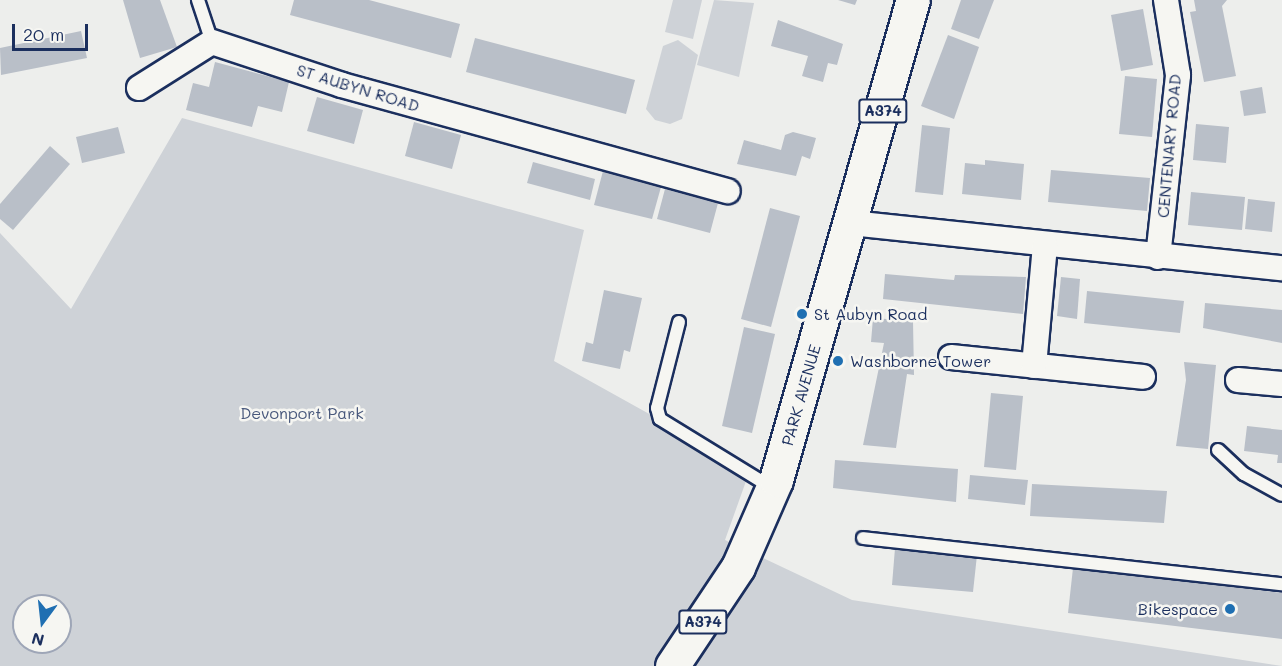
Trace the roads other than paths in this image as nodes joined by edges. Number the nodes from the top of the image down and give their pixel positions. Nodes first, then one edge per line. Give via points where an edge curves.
1 (198, 0) edge
2 (913, 0) edge
3 (1167, 0) edge
4 (212, 42) junction
5 (139, 88) dead end
6 (728, 191) dead end
7 (851, 222) junction
8 (1045, 246) junction
9 (1158, 257) junction
10 (1282, 268) edge
11 (680, 322) dead end
12 (951, 357) dead end
13 (1034, 366) junction
14 (1143, 377) dead end
15 (1238, 380) dead end
16 (1282, 384) edge
17 (1218, 450) dead end
18 (773, 488) junction
19 (1282, 495) edge
20 (863, 538) dead end
21 (1282, 584) edge
22 (672, 666) edge

1 - 4 lane
2 - 7 main road, PARK AVENUE / A374
3 - 9 street, CENTENARY ROAD via 1178,75
4 - 5 street
4 - 6 street, ST AUBYN ROAD via 342,85
7 - 8 street
7 - 18 main road, PARK AVENUE / A374
8 - 9 street
8 - 13 street
9 - 10 street
11 - 18 lane via 657,408 660,419
12 - 13 street
13 - 14 street
15 - 16 street
17 - 19 lane via 1244,474
18 - 22 main road, PARK AVENUE / A374 via 738,567
20 - 21 lane

